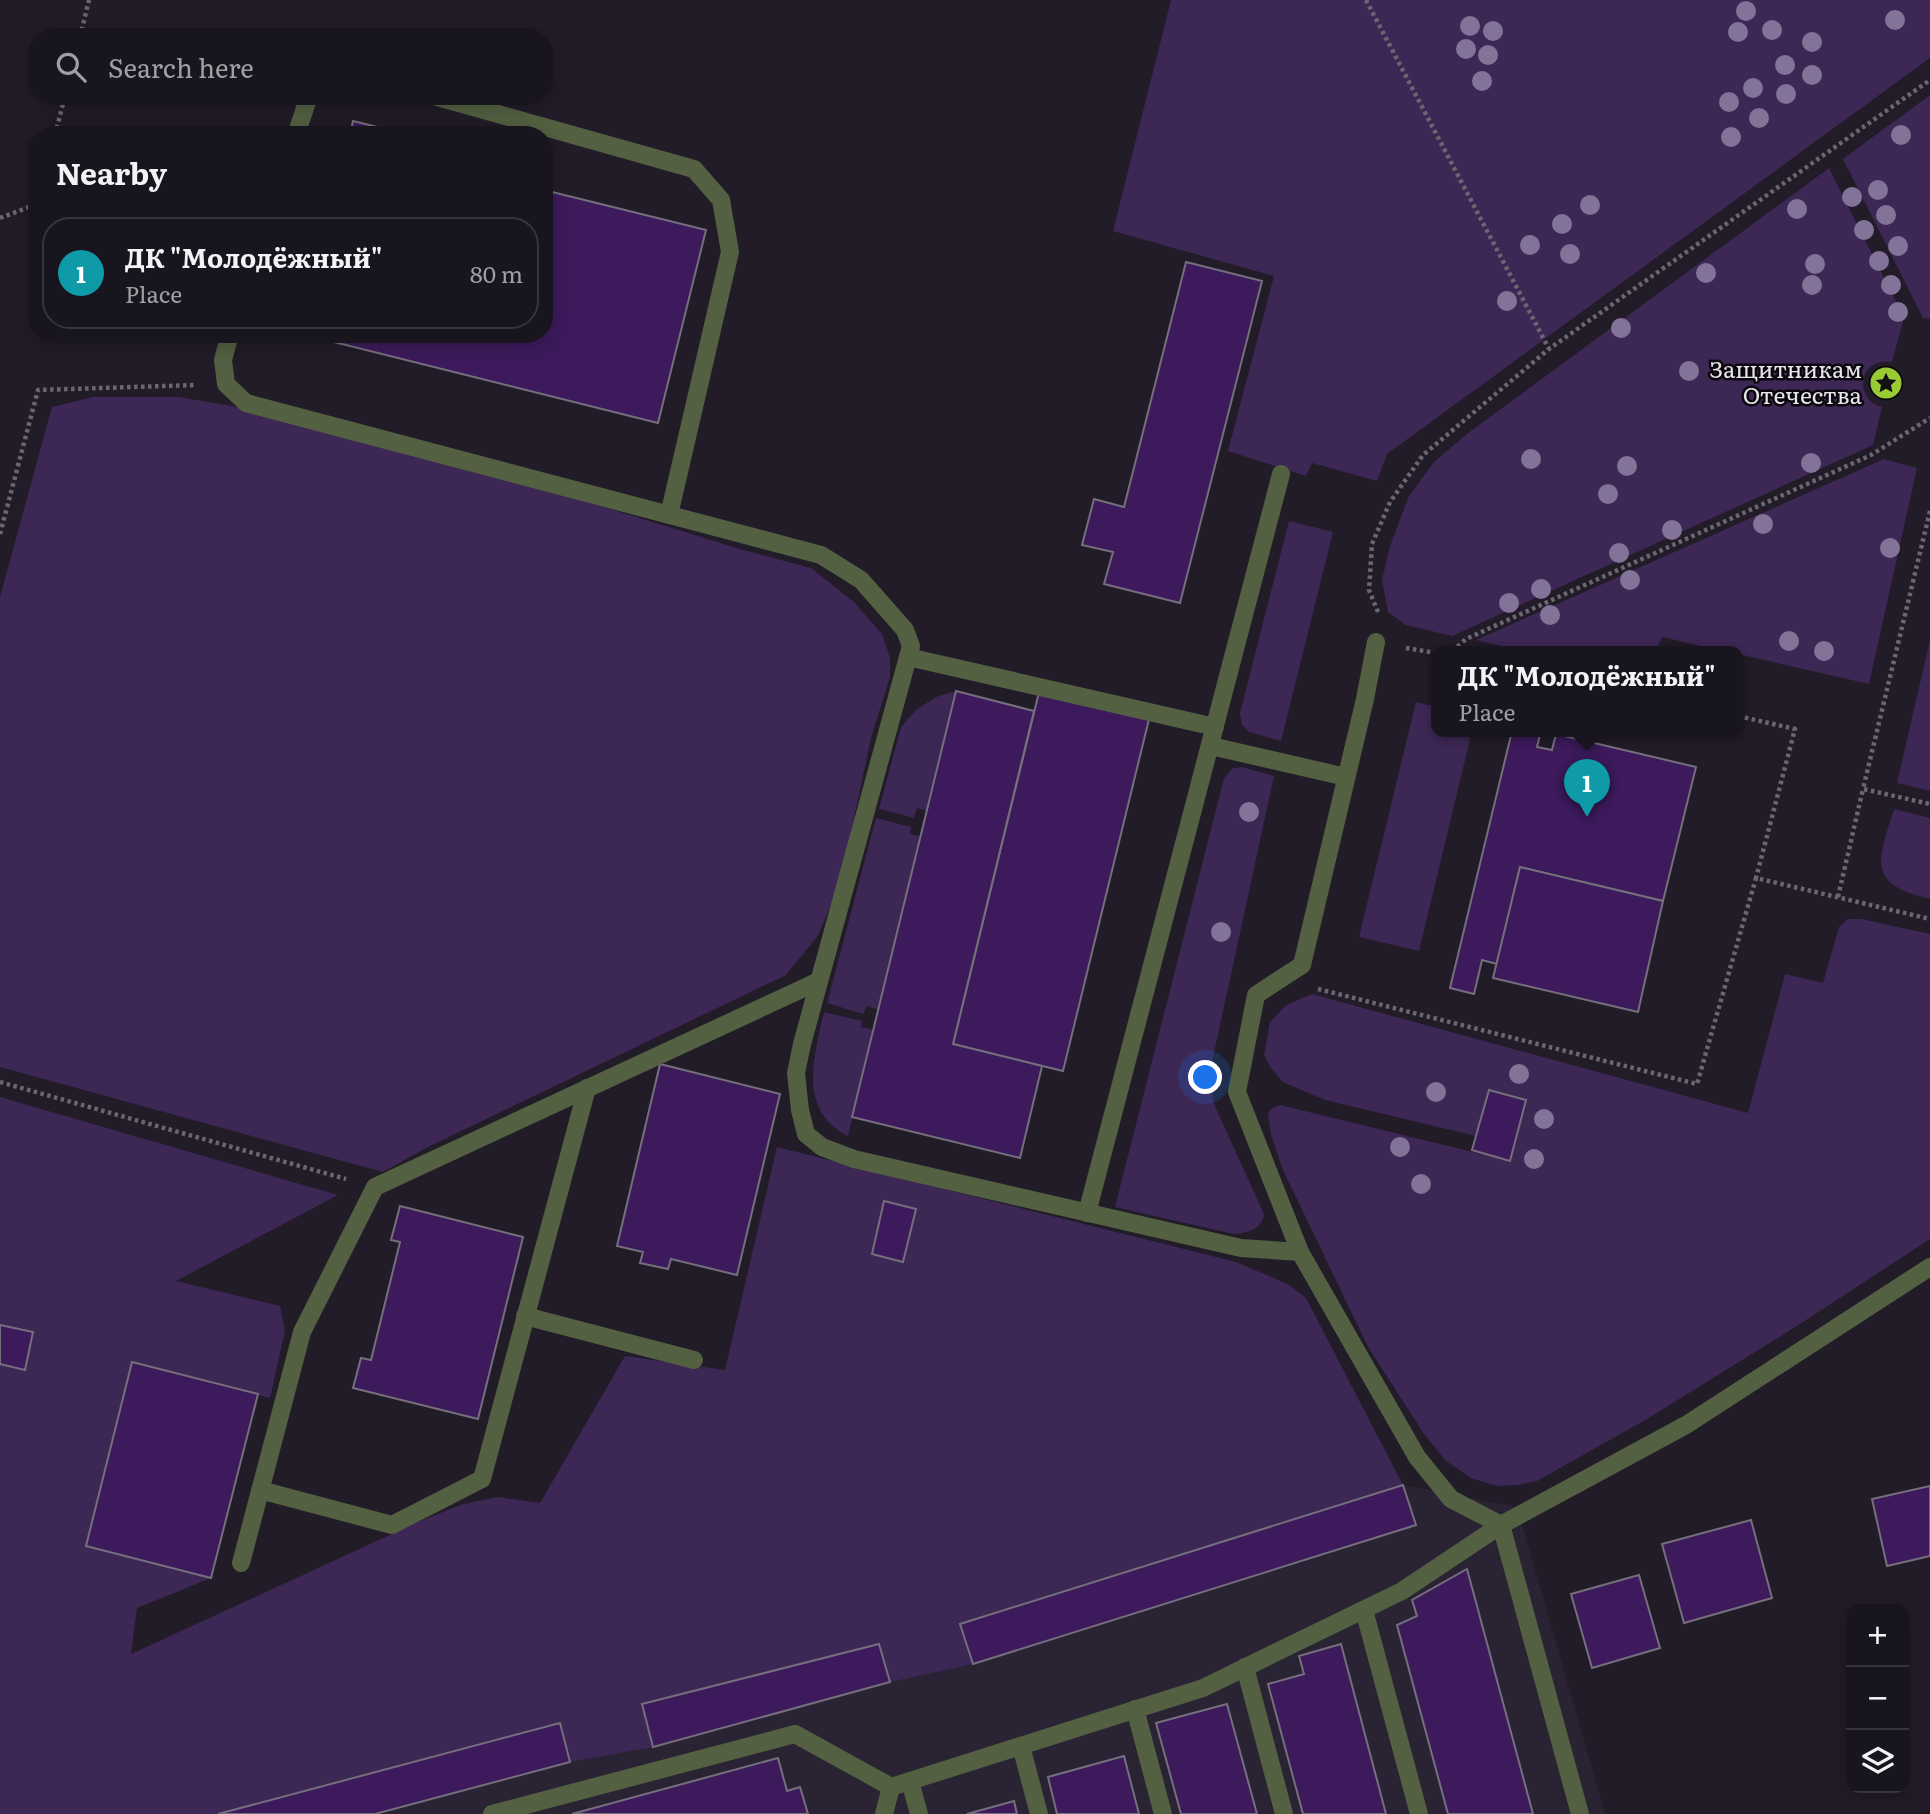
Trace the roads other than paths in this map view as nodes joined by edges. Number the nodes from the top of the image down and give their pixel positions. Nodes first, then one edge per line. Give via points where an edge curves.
1 (306, 105) edge
2 (466, 105) edge
3 (299, 126) edge
4 (541, 126) edge
5 (553, 129) edge
6 (228, 343) edge
7 (1281, 474) dead end
8 (669, 515) junction
9 (1376, 642) road end
10 (908, 657) junction
11 (1215, 727) junction
12 (1211, 746) junction
13 (1346, 776) junction
14 (819, 981) junction
15 (587, 1088) junction
16 (1087, 1213) junction
17 (1300, 1252) junction
18 (1930, 1267) edge
19 (525, 1316) junction
20 (694, 1360) dead end
21 (260, 1490) junction
22 (1501, 1525) junction
23 (241, 1563) dead end
24 (1364, 1610) junction
25 (1245, 1667) junction
26 (1135, 1709) junction
27 (1021, 1746) junction
28 (910, 1781) junction
29 (891, 1787) junction
30 (492, 1814) edge
31 (884, 1814) edge
32 (919, 1814) edge
33 (1040, 1814) edge
34 (1163, 1814) edge
35 (1284, 1814) edge
36 (1419, 1814) edge
37 (1580, 1814) edge

1 - 3 street
2 - 4 street
5 - 8 street via 694,169 721,200 730,252
6 - 8 street via 223,360 226,384 246,403
7 - 11 street
8 - 10 street via 821,555 861,580 905,630 911,646
9 - 13 street
10 - 11 street
10 - 14 street
11 - 12 street
12 - 13 street
12 - 16 street
13 - 17 street via 1302,965 1256,995 1237,1092
14 - 15 street
14 - 16 street via 796,1073 806,1133 822,1147 854,1159
15 - 19 street
15 - 21 street via 375,1187 302,1332
16 - 17 street via 1241,1248
17 - 22 street via 1417,1457 1451,1499
18 - 22 street via 1685,1425
19 - 20 street
19 - 21 street via 482,1479 392,1525
21 - 23 street
22 - 24 street via 1402,1591
22 - 37 street
24 - 25 street
24 - 36 street
25 - 26 street via 1203,1688
25 - 35 street
26 - 27 street
26 - 34 street
27 - 28 street
27 - 33 street
28 - 29 street
28 - 32 street
29 - 30 street via 795,1734
29 - 31 street

